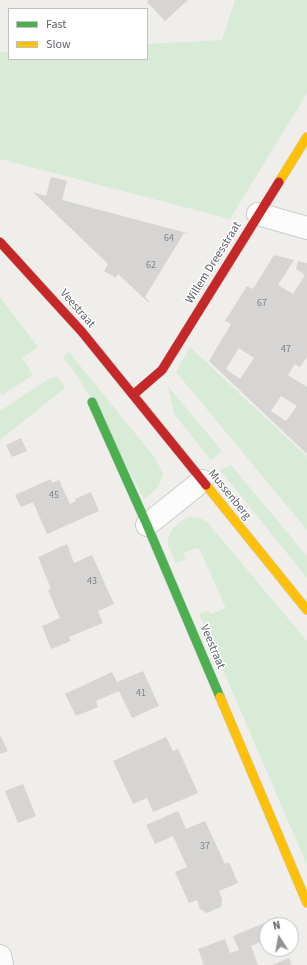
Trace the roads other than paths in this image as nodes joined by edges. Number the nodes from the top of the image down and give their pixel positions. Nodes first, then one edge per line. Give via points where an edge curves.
1 (307, 137) edge
2 (258, 214) junction
3 (307, 228) edge
4 (0, 242) edge
5 (133, 395) junction
6 (92, 402) dead end
7 (202, 481) junction
8 (148, 525) junction
9 (307, 610) edge
10 (307, 903) edge
11 (0, 956) edge
12 (2, 965) edge

1 - 2 street, Willem Dreesstraat
2 - 3 street
2 - 5 street, Willem Dreesstraat via 162,370
4 - 5 street, Veestraat via 77,327
5 - 7 street, Mussenberg
6 - 8 street, Veestraat
7 - 8 street
7 - 9 street, Mussenberg
8 - 10 street, Veestraat
11 - 12 street

